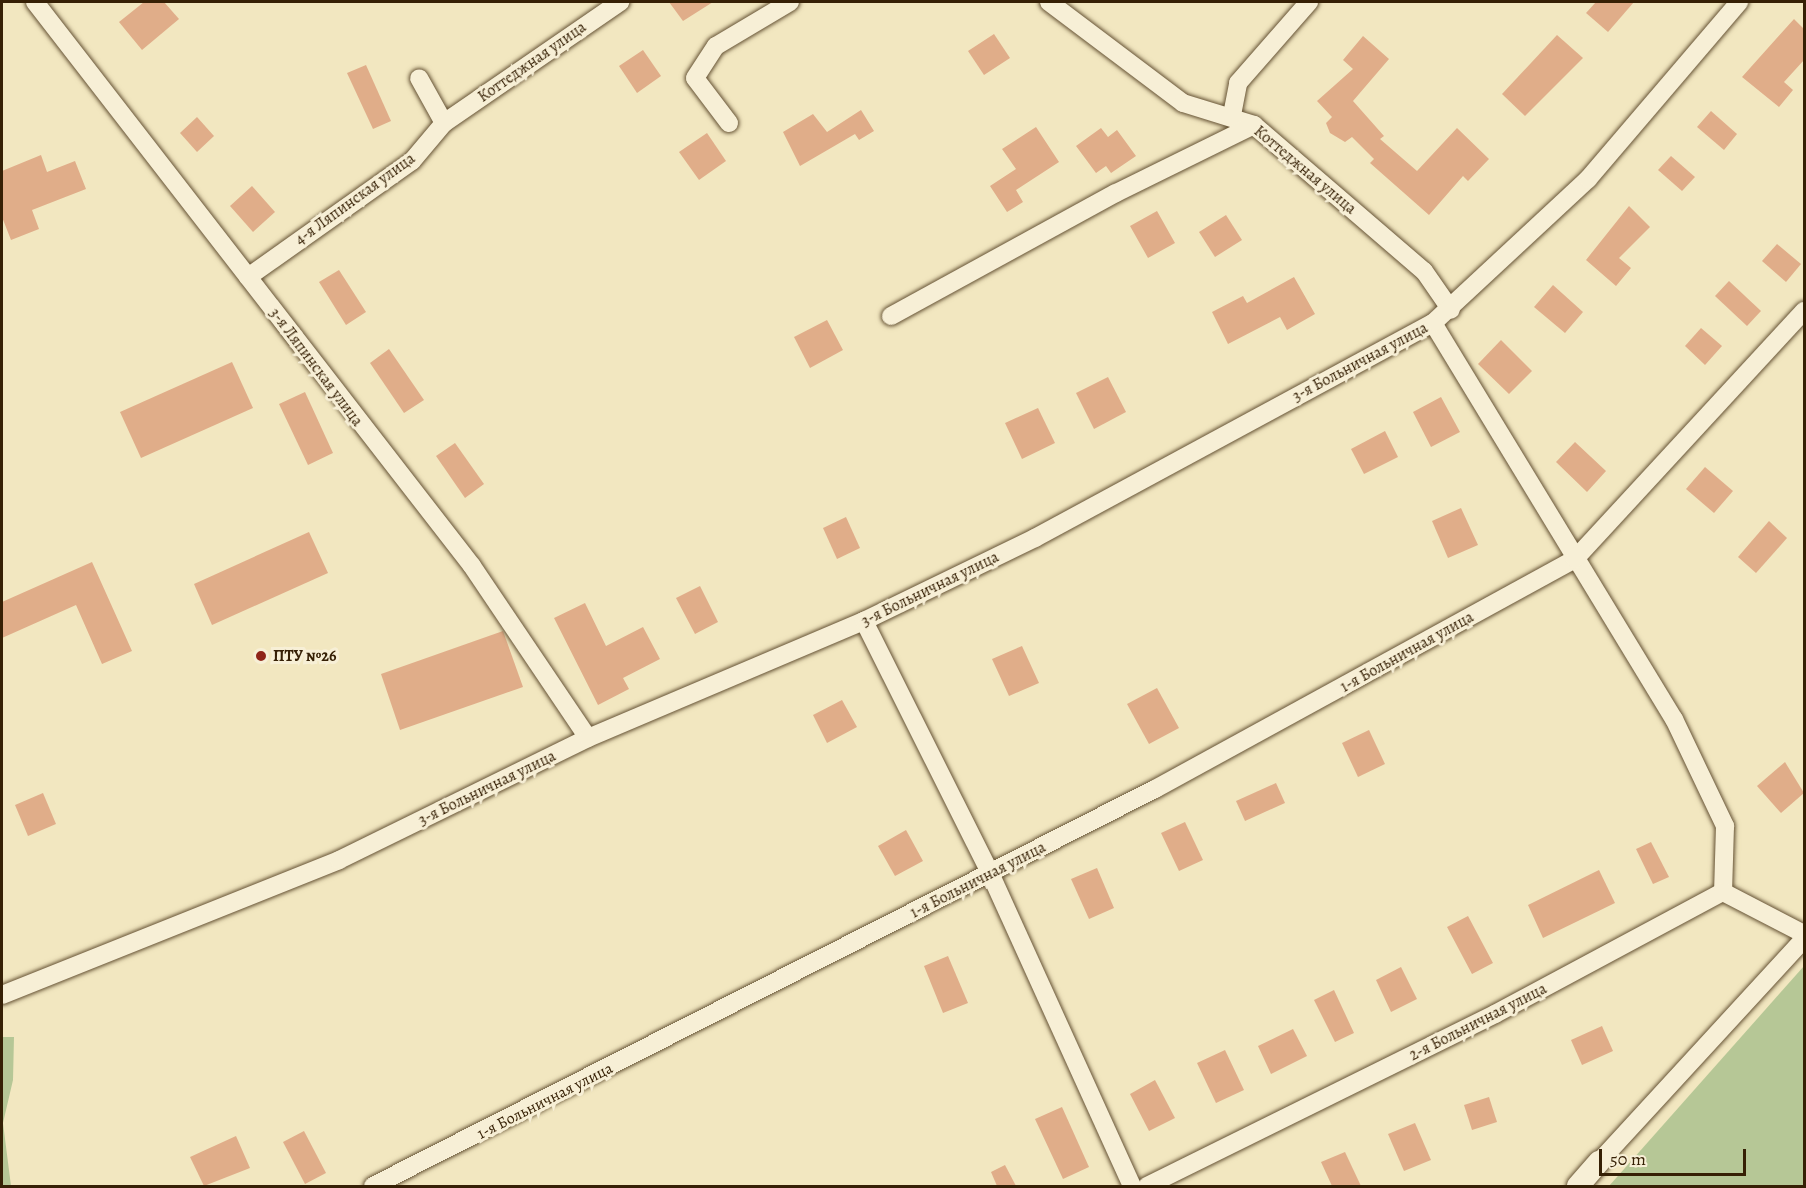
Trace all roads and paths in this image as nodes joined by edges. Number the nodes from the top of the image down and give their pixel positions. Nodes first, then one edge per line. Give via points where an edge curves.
1 (35, 2) edge
2 (620, 2) edge
3 (790, 2) edge
4 (1049, 2) edge
5 (1309, 2) edge
6 (1739, 2) edge
7 (419, 78) dead end
8 (1232, 115) junction
9 (444, 123) junction
10 (729, 123) dead end
11 (1254, 125) junction
12 (248, 277) junction
13 (1451, 310) junction
14 (1804, 311) edge
15 (891, 316) dead end
16 (1433, 323) junction
17 (1575, 559) junction
18 (864, 621) junction
19 (588, 738) junction
20 (990, 873) junction
21 (1723, 892) junction
22 (1804, 934) edge
23 (1804, 939) edge
24 (2, 996) edge
25 (1599, 1162) joint
26 (373, 1186) edge
27 (1132, 1186) edge
28 (1148, 1186) edge
29 (1578, 1186) edge

1 - 12 street, 3-я Ляпинская улица
2 - 9 street, Коттеджная улица
3 - 10 street via 716,46 695,78
4 - 8 street, Коттеджная улица via 1183,103
5 - 8 street via 1238,83
6 - 13 street, 3-я Больничная улица via 1588,179
7 - 9 street
8 - 11 street, Коттеджная улица
9 - 12 street, 4-я Ляпинская улица via 412,161
11 - 13 street, Коттеджная улица via 1424,271
11 - 15 street via 1116,193
12 - 19 street, 3-я Ляпинская улица via 472,566
13 - 16 street, 3-я Больничная улица
14 - 17 street, 1-я Больничная улица
16 - 17 street
16 - 18 street, 3-я Больничная улица via 1035,538
17 - 20 street, 1-я Больничная улица
17 - 21 street via 1674,719 1725,826
18 - 19 street, 3-я Больничная улица
18 - 20 street
19 - 24 street, 3-я Больничная улица via 339,860
20 - 26 street, 1-я Больничная улица
20 - 27 street
21 - 22 street
21 - 28 street, 2-я Больничная улица via 1495,1014
23 - 25 street
25 - 29 street

